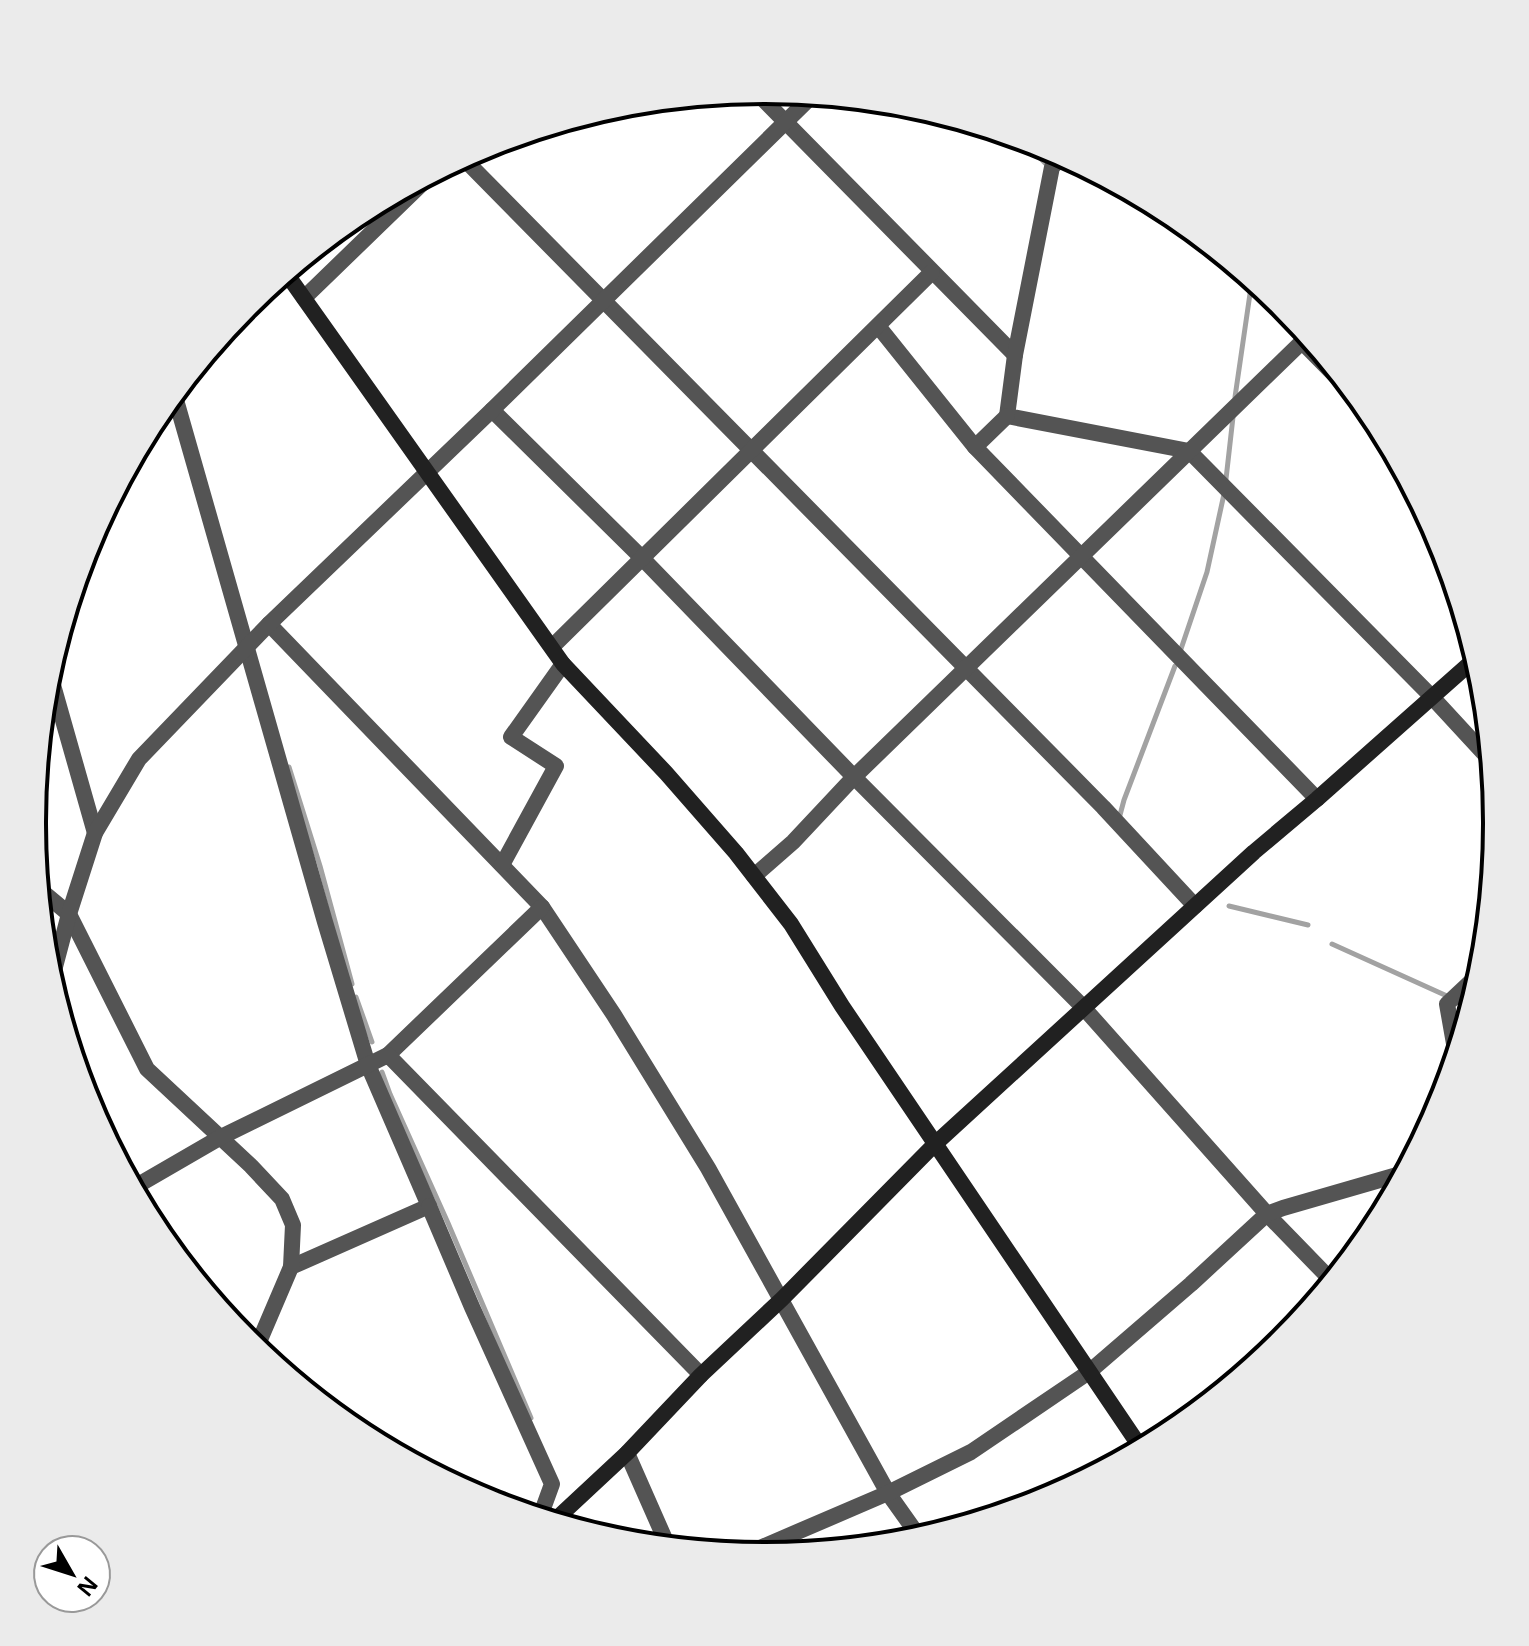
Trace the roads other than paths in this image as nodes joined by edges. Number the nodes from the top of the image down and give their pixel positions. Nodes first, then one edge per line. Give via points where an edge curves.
1 (767, 104) edge
2 (802, 106) edge
3 (785, 123) junction
4 (1053, 166) edge
5 (472, 167) edge
6 (403, 203) edge
7 (932, 272) junction
8 (292, 282) edge
9 (304, 298) junction
10 (604, 301) junction
11 (878, 326) junction
12 (1300, 344) edge
13 (1015, 355) junction
14 (178, 408) edge
15 (492, 410) junction
16 (1007, 416) junction
17 (975, 447) junction
18 (751, 450) junction
19 (1189, 451) junction
20 (427, 474) junction
21 (1080, 556) junction
22 (642, 558) junction
23 (269, 624) junction
24 (552, 647) junction
25 (247, 648) junction
26 (563, 664) junction
27 (1466, 667) edge
28 (965, 668) junction
29 (1432, 697) junction
30 (57, 700) edge
31 (1479, 748) edge
32 (854, 777) junction
33 (1317, 799) junction
34 (95, 833) junction
35 (502, 865) junction
36 (754, 876) junction
37 (50, 899) edge
38 (1195, 906) junction
39 (542, 907) junction
40 (69, 914) junction
41 (58, 954) edge
42 (1463, 989) edge
43 (1083, 1007) junction
44 (1452, 1032) edge
45 (388, 1055) junction
46 (368, 1065) junction
47 (221, 1137) junction
48 (935, 1144) junction
49 (1390, 1177) edge
50 (142, 1183) edge
51 (429, 1206) junction
52 (1267, 1214) junction
53 (291, 1267) junction
54 (1324, 1273) edge
55 (782, 1299) junction
56 (262, 1336) edge
57 (1089, 1372) junction
58 (701, 1375) junction
59 (1134, 1438) edge
60 (627, 1453) junction
61 (888, 1493) junction
62 (544, 1506) edge
63 (563, 1512) edge
64 (912, 1526) edge
65 (663, 1534) edge
66 (775, 1542) edge

1 - 3 street
2 - 3 street
3 - 7 street
3 - 10 street
4 - 13 street
5 - 10 street
6 - 9 street
7 - 11 street
7 - 13 street
8 - 9 street
9 - 20 street
10 - 15 street
10 - 18 street
11 - 17 street
11 - 18 street
12 - 19 street
13 - 16 street
14 - 25 street
15 - 20 street
15 - 22 street
16 - 17 street
16 - 19 street
17 - 21 street
18 - 22 street
18 - 28 street
19 - 21 street
19 - 29 street
20 - 23 street
20 - 24 street
21 - 28 street
21 - 33 street
22 - 24 street
22 - 32 street
23 - 25 street
23 - 35 street
24 - 26 street
25 - 34 street via 139,759
25 - 46 street
26 - 35 street via 511,737 556,766
26 - 36 street
27 - 29 street
28 - 32 street
28 - 38 street
29 - 31 street
29 - 33 street
30 - 34 street
32 - 36 street
32 - 43 street
33 - 38 street
34 - 40 street
35 - 39 street
36 - 48 street
37 - 40 street
38 - 43 street
39 - 45 street
39 - 55 street via 700,1155
40 - 41 street
40 - 47 street via 147,1069
42 - 44 street via 1447,1004
43 - 48 street
43 - 52 street
45 - 46 street
45 - 58 street
46 - 47 street
46 - 51 street
47 - 50 street
47 - 53 street via 282,1199 293,1225
48 - 55 street
48 - 57 street
49 - 52 street
51 - 53 street
51 - 62 street via 552,1484
52 - 54 street
52 - 57 street
53 - 56 street
55 - 58 street
55 - 61 street
57 - 59 street
57 - 61 street via 971,1452
58 - 60 street
60 - 63 street
60 - 65 street
61 - 64 street
61 - 66 street

